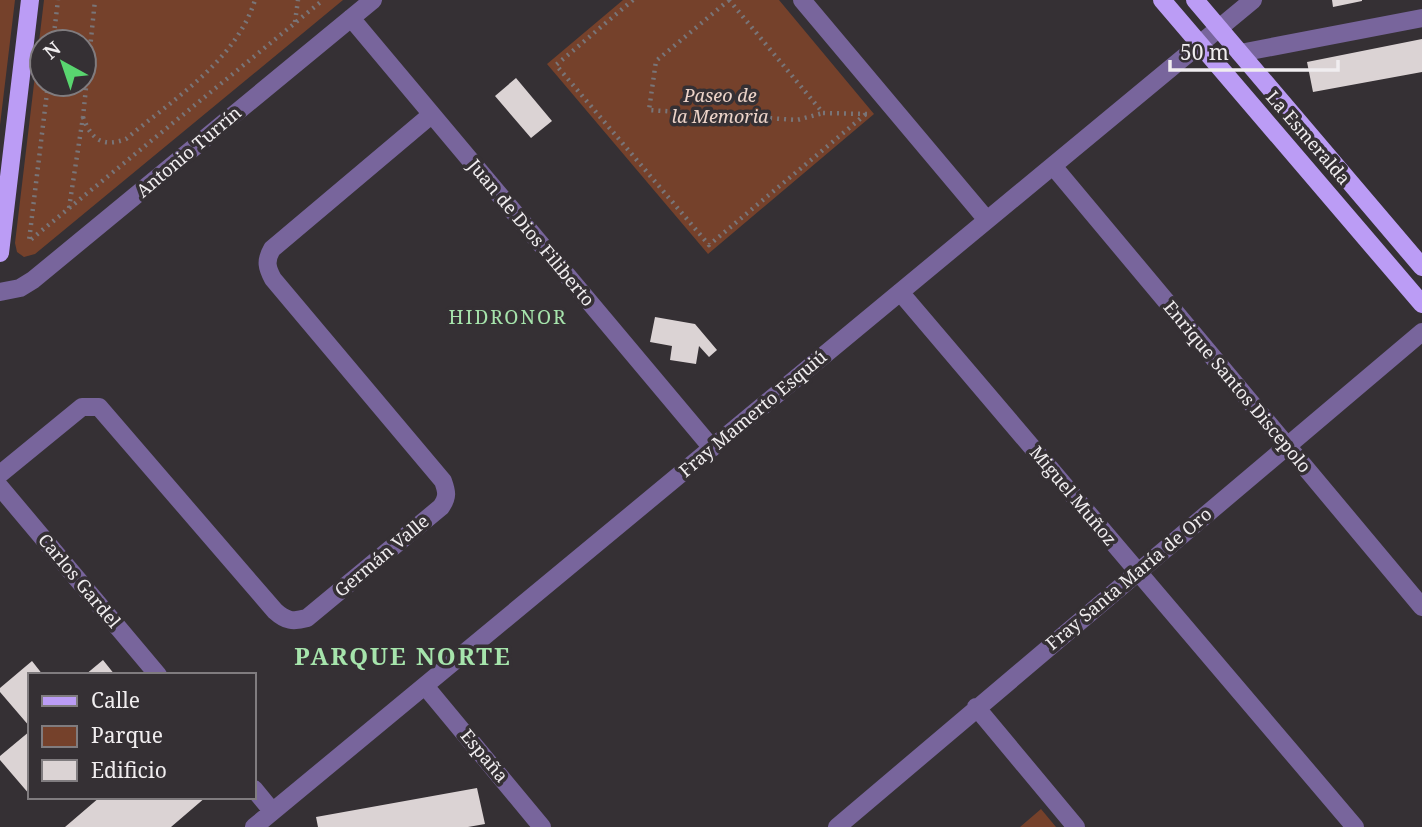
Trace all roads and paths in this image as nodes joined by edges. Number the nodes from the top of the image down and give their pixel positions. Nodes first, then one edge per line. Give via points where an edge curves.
1 (30, 0) edge
2 (58, 0) edge
3 (95, 0) edge
4 (255, 0) edge
5 (298, 0) edge
6 (323, 0) edge
7 (373, 0) edge
8 (633, 0) edge
9 (729, 0) edge
10 (802, 0) edge
11 (1162, 0) edge
12 (1195, 0) edge
13 (1253, 0) edge
14 (351, 18) junction
15 (1422, 18) edge
16 (295, 23) junction
17 (55, 28) edge
18 (1219, 28) junction
19 (1200, 44) junction
20 (1240, 53) junction
21 (46, 98) edge
22 (823, 113) junction
23 (866, 114) junction
24 (874, 114) dead end
25 (431, 115) junction
26 (83, 117) junction
27 (1053, 166) junction
28 (69, 209) junction
29 (987, 220) junction
30 (0, 253) edge
31 (1422, 267) edge
32 (0, 292) edge
33 (900, 292) junction
34 (1422, 304) edge
35 (1422, 332) edge
36 (1287, 446) junction
37 (712, 448) junction
38 (0, 474) edge
39 (0, 487) edge
40 (1137, 571) junction
41 (1422, 607) edge
42 (156, 673) edge
43 (425, 686) junction
44 (976, 708) junction
45 (256, 791) edge
46 (272, 811) junction
47 (254, 827) edge
48 (542, 827) edge
49 (837, 827) edge
50 (1076, 827) edge
51 (1355, 827) edge

1 - 30 main road
2 - 17 path
3 - 26 path
4 - 26 path via 239,33 215,62 126,139 103,142 93,136
5 - 16 path
6 - 16 path
7 - 14 street, Antonio Turrín
8 - 23 path via 556,65 709,245
9 - 22 path
9 - 22 path via 656,61 649,110 797,120
10 - 29 street
11 - 19 main road, La Esmeralda
12 - 18 main road, La Esmeralda
13 - 18 street, Fray Mamerto Esquiú
14 - 25 street, Juan de Dios Filiberto
14 - 32 street, Antonio Turrín via 33,280
15 - 20 street
16 - 28 path
18 - 19 street, Fray Mamerto Esquiú
18 - 20 main road, La Esmeralda
19 - 27 street, Fray Mamerto Esquiú
19 - 34 main road, La Esmeralda
20 - 31 main road, La Esmeralda
21 - 28 path via 29,242
22 - 23 path
23 - 24 path
25 - 37 street, Juan de Dios Filiberto
25 - 38 street, Germán Valle via 272,249 267,268 443,481 447,491 441,507 307,618 295,621 275,611 99,407 82,407
26 - 28 path
27 - 29 street, Fray Mamerto Esquiú
27 - 36 street, Enrique Santos Discepolo
29 - 33 street, Fray Mamerto Esquiú
33 - 37 street, Fray Mamerto Esquiú
33 - 40 street, Miguel Muñoz
35 - 36 street, Fray Santa María de Oro
36 - 40 street, Fray Santa María de Oro
36 - 41 street, Enrique Santos Discepolo
37 - 43 street, Fray Mamerto Esquiú
39 - 42 street, Carlos Gardel
40 - 44 street, Fray Santa María de Oro
40 - 51 street, Miguel Muñoz
43 - 46 street, Fray Mamerto Esquiú
43 - 48 street, España
44 - 49 street, Fray Santa María de Oro
44 - 50 street
45 - 46 street
46 - 47 street, Fray Mamerto Esquiú

